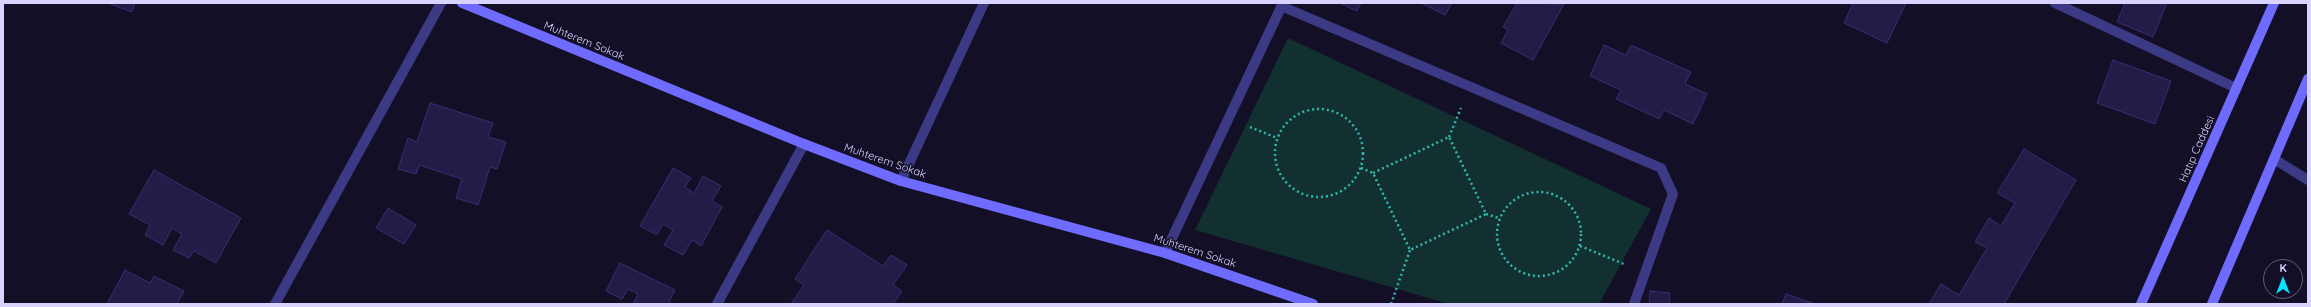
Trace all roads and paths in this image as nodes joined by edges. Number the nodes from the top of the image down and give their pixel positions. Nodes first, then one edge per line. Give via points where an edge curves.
1 (441, 3) edge
2 (462, 3) edge
3 (984, 3) edge
4 (2056, 3) edge
5 (2274, 3) edge
6 (1282, 4) edge
7 (2308, 79) edge
8 (1470, 86) junction
9 (2236, 88) junction
10 (1229, 118) junction
11 (1449, 137) junction
12 (1277, 138) junction
13 (804, 144) junction
14 (2274, 159) junction
15 (1360, 168) junction
16 (1373, 173) junction
17 (2308, 180) edge
18 (901, 181) junction
19 (1486, 214) junction
20 (1499, 218) junction
21 (1580, 246) junction
22 (1410, 250) junction
23 (1165, 253) junction
24 (1645, 272) junction
25 (275, 304) edge
26 (717, 304) edge
27 (1313, 304) edge
28 (1391, 304) edge
29 (1634, 304) edge
30 (2141, 304) edge
31 (2212, 304) edge

1 - 25 street
2 - 13 street, Muhterem Sokak
3 - 18 street
4 - 9 street
5 - 9 street, Hatıp Caddesi
6 - 8 street
6 - 10 street
7 - 14 street
8 - 11 path
8 - 24 street via 1661,168 1673,194
9 - 30 street, Hatıp Caddesi
10 - 12 path
10 - 23 street
11 - 16 path
11 - 19 path
12 - 15 path via 1275,153 1278,168 1286,181 1297,191 1312,196 1327,196 1341,191 1353,181
12 - 15 path via 1294,116 1314,110 1334,111 1356,128 1362,141 1364,154
13 - 18 street, Muhterem Sokak
13 - 26 street
14 - 17 street
14 - 31 street
15 - 16 path
16 - 22 path
18 - 23 street, Muhterem Sokak
19 - 20 path
19 - 22 path
20 - 21 path via 1507,206 1518,197 1532,192 1546,192 1560,197 1571,206 1579,219
20 - 21 path via 1496,231 1497,245 1503,258 1513,268 1525,274 1552,274 1564,268 1574,258
21 - 24 path
22 - 28 path
23 - 27 street, Muhterem Sokak
24 - 29 street

